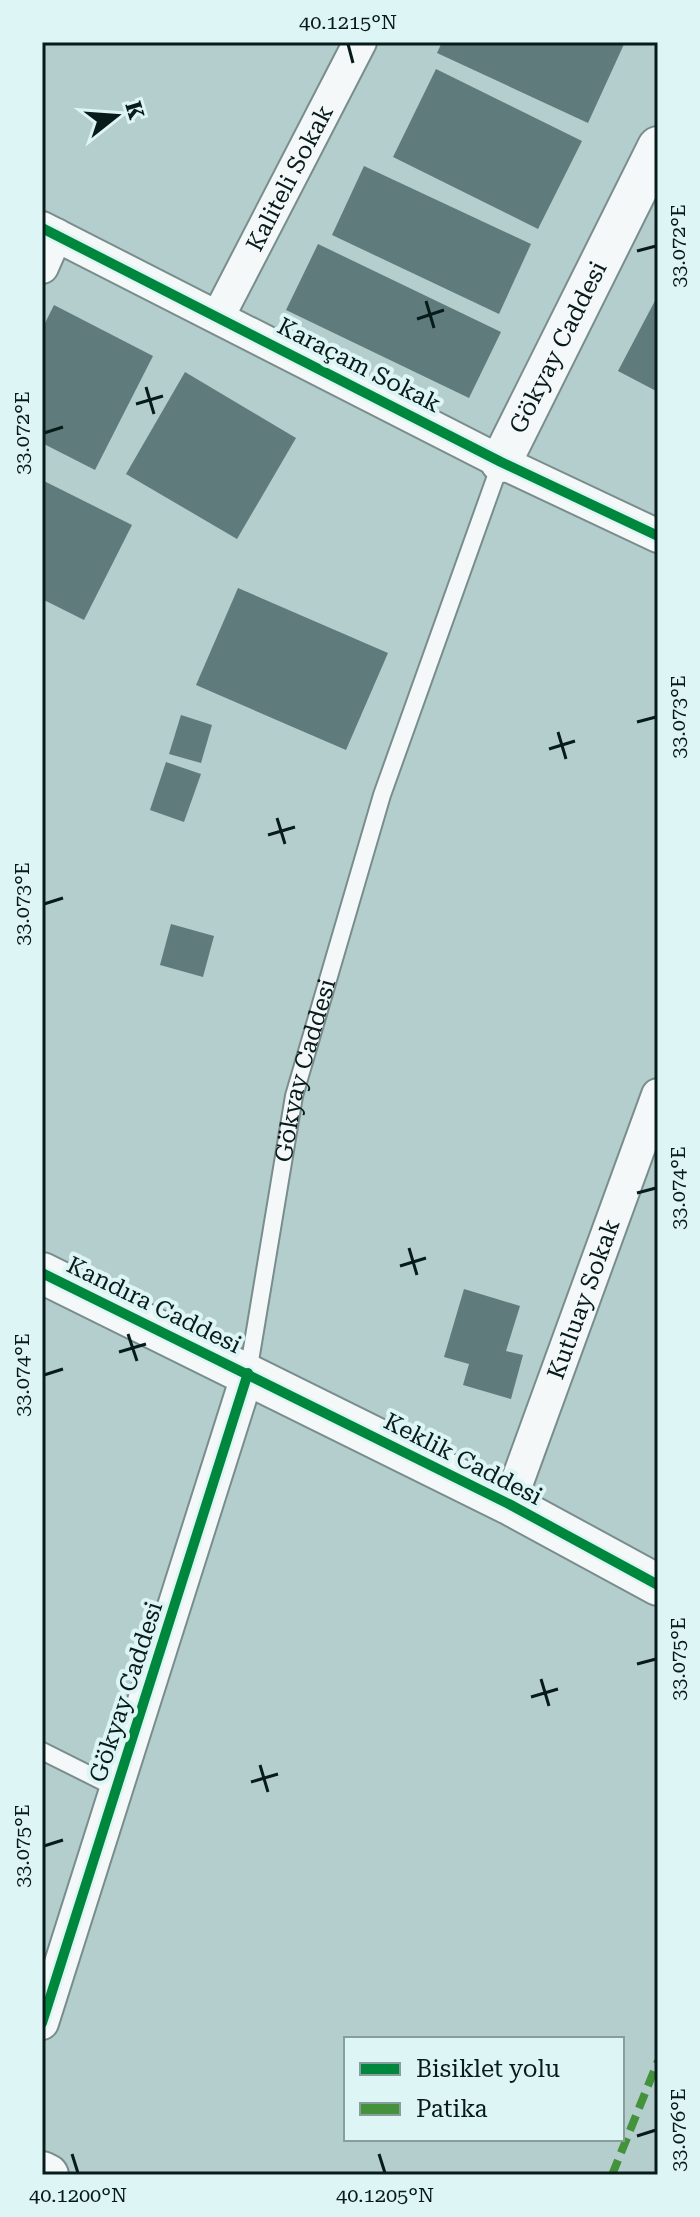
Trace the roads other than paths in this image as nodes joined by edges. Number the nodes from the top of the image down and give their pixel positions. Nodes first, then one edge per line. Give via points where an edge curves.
1 (360, 42) edge
2 (658, 147) edge
3 (49, 232) edge
4 (42, 267) edge
5 (219, 315) junction
6 (501, 462) junction
7 (658, 536) edge
8 (658, 1095) edge
9 (42, 1273) edge
10 (248, 1373) junction
11 (509, 1504) junction
12 (658, 1585) edge
13 (42, 1751) edge
14 (116, 1788) junction
15 (42, 2023) edge
16 (42, 2172) edge
17 (48, 2175) edge

1 - 5 street, Kaliteli Sokak
2 - 6 street, Gökyay Caddesi
3 - 4 street
3 - 5 street, Karaçam Sokak
5 - 6 street, Karaçam Sokak
6 - 7 street, Karaçam Sokak
6 - 10 lane, Gökyay Caddesi via 382,795 294,1096
8 - 11 street, Kutluay Sokak
9 - 10 street, Kandıra Caddesi
10 - 11 street, Keklik Caddesi
10 - 14 street, Gökyay Caddesi
11 - 12 street, Keklik Caddesi
13 - 14 lane
14 - 15 street, Gökyay Caddesi
16 - 17 street

